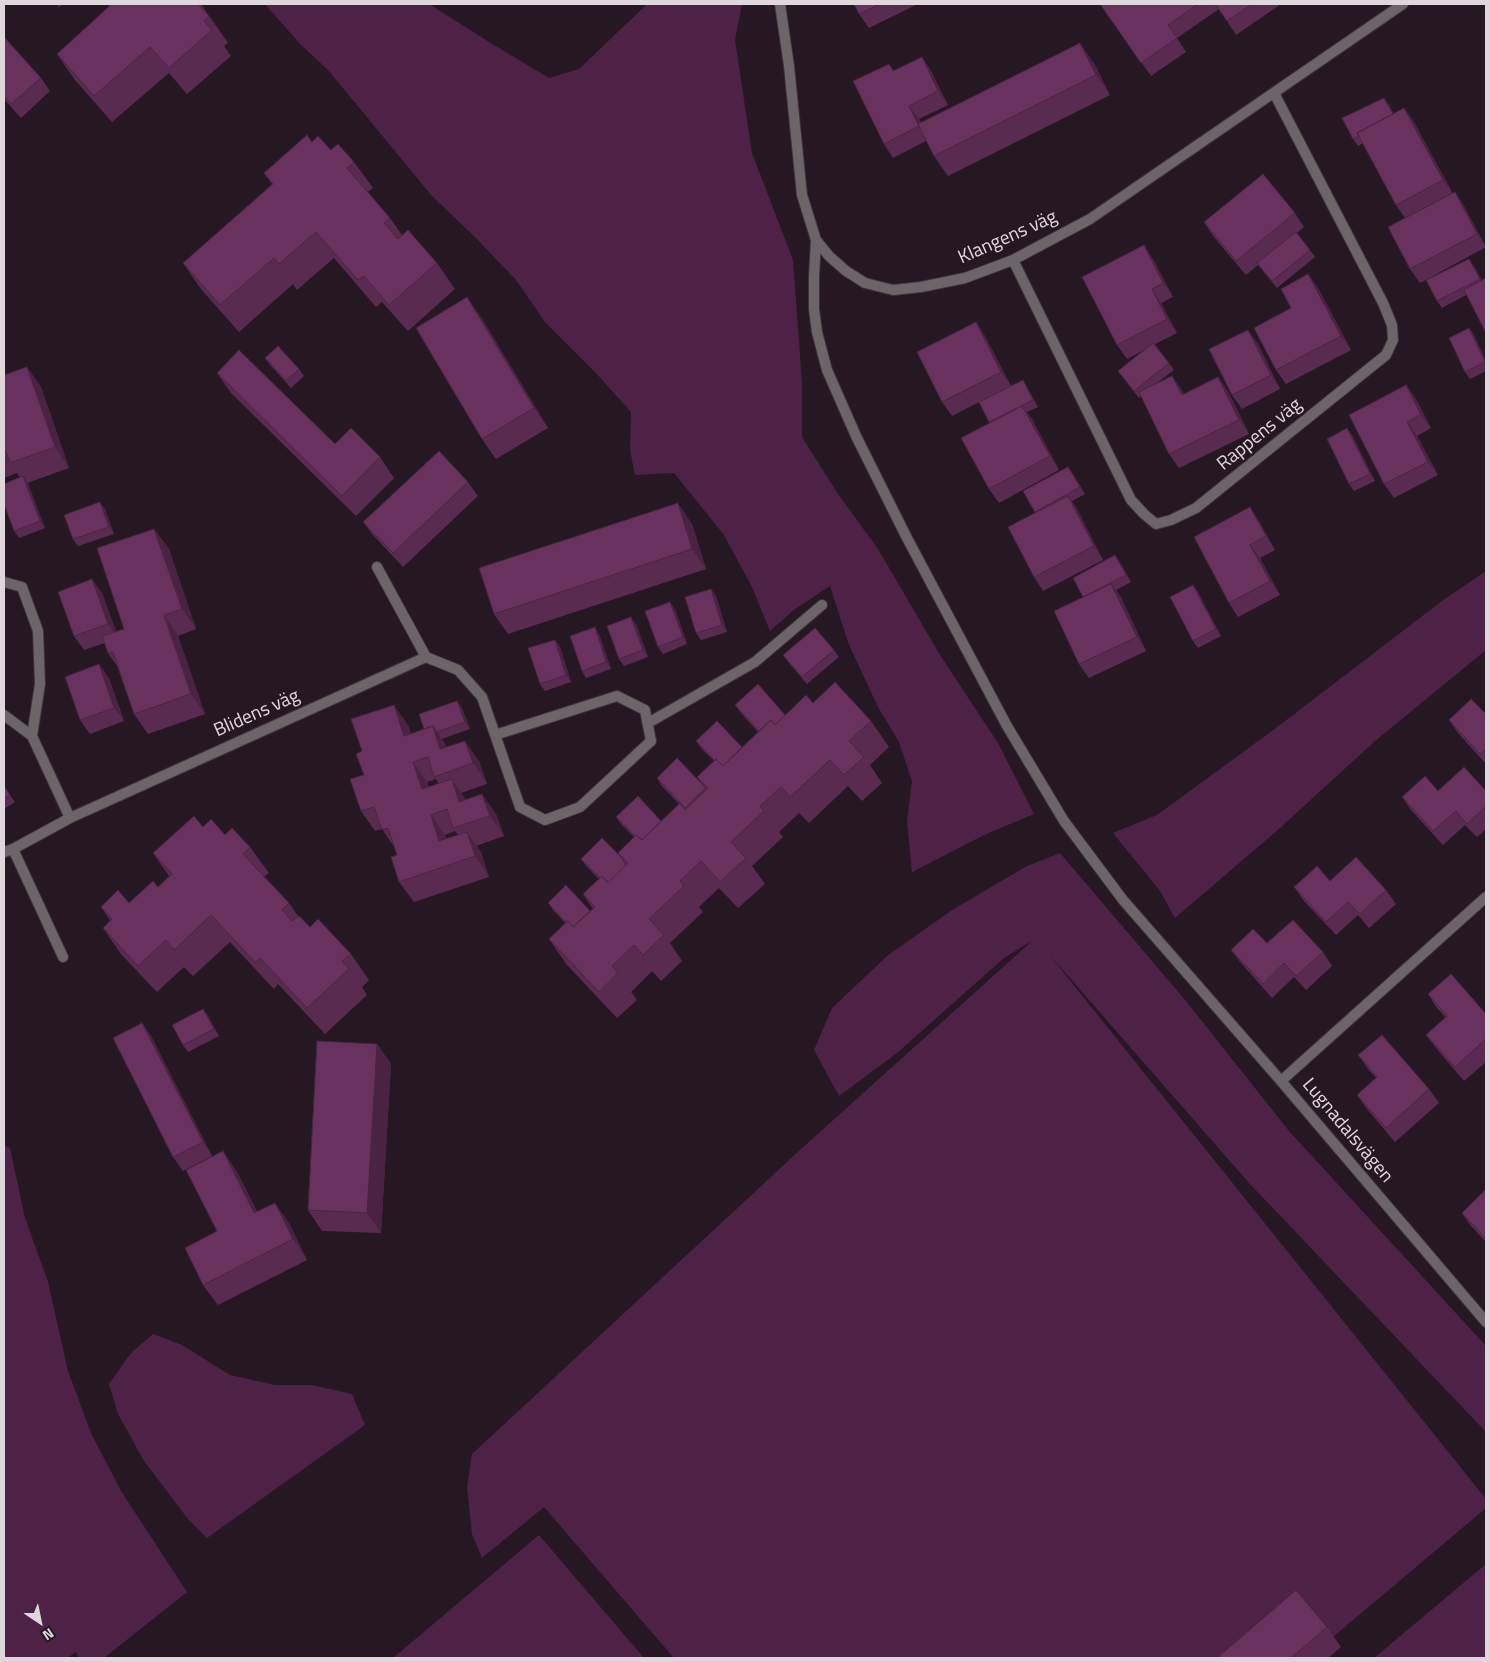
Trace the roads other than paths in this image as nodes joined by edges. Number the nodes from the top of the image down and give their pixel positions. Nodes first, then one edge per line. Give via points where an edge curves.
1 (780, 4) edge
2 (1403, 4) edge
3 (1274, 93) junction
4 (816, 240) junction
5 (1013, 260) junction
6 (377, 567) dead end
7 (4, 582) edge
8 (822, 605) dead end
9 (426, 657) junction
10 (4, 715) edge
11 (648, 723) junction
12 (495, 735) junction
13 (32, 736) junction
14 (70, 818) junction
15 (9, 850) edge
16 (1486, 897) edge
17 (63, 956) dead end
18 (1281, 1080) junction
19 (1486, 1322) edge

1 - 4 street, Klangens väg via 802,195
2 - 3 street, Klangens väg
3 - 5 street, Klangens väg via 1090,220
3 - 5 street, Rappens väg via 1382,304 1392,325 1394,340 1386,355 1196,508 1156,524 1131,500
4 - 5 street, Klangens väg via 846,271 865,283 893,290 965,278
4 - 18 street via 814,309 827,370 907,538 1007,726 1064,821 1123,900
6 - 9 street
7 - 13 street via 22,587 38,631 40,684
8 - 11 street via 755,662
9 - 12 street via 458,670 482,697
9 - 14 street, Blidens väg
10 - 13 street
11 - 12 street via 645,710 617,696
11 - 12 street via 651,741 580,807 545,820 520,806
13 - 14 street
14 - 15 street, Blidens väg
15 - 17 street
16 - 18 street, Lugnadalsvägen
18 - 19 street, Lugnadalsvägen

